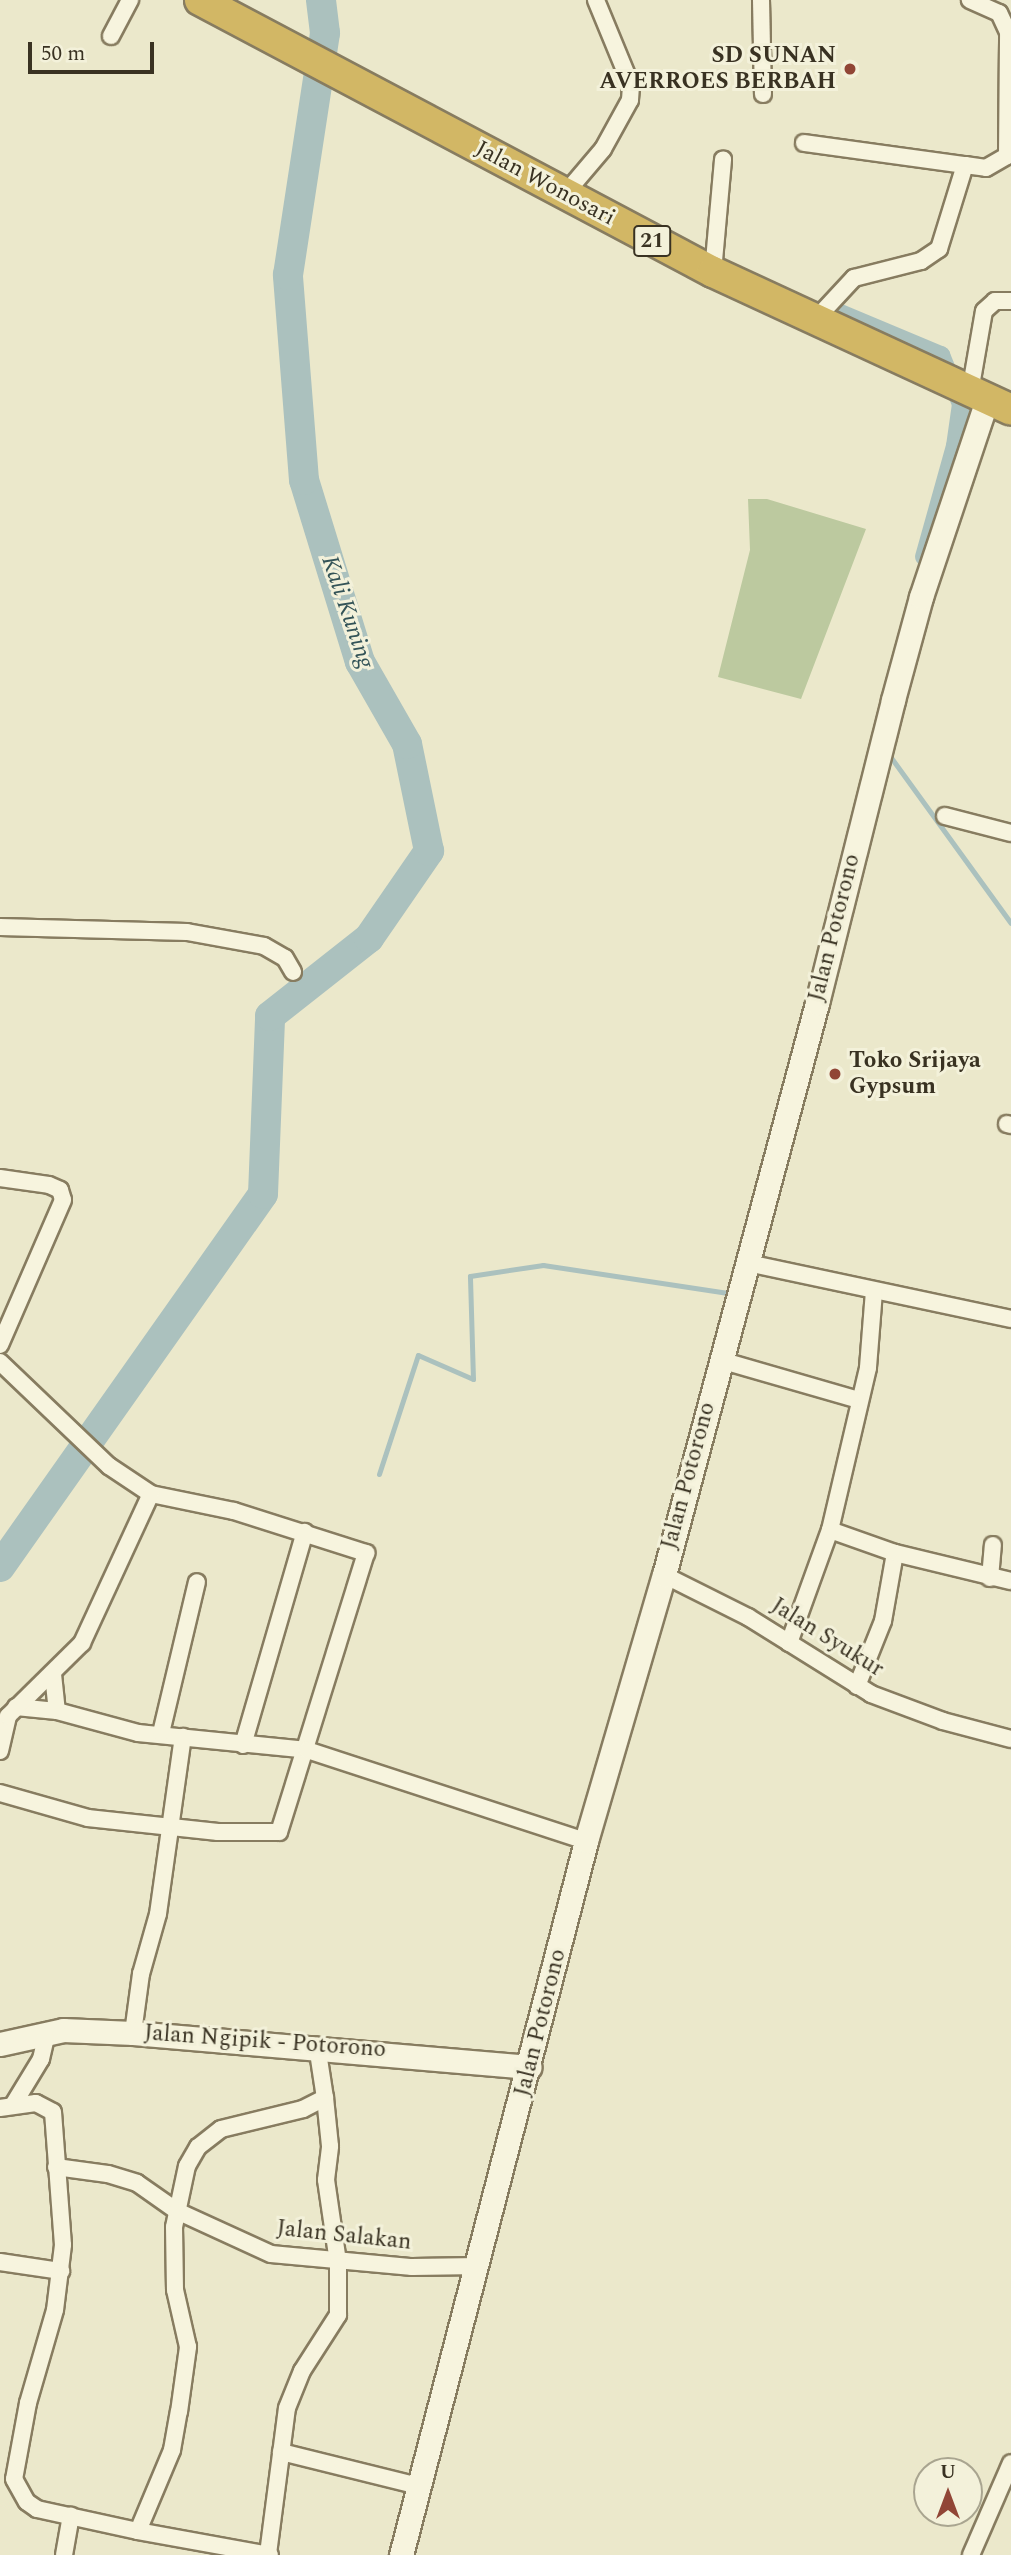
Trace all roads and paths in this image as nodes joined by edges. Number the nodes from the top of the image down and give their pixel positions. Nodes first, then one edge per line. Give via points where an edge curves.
1 (130, 0) edge
2 (200, 0) edge
3 (596, 0) edge
4 (761, 0) edge
5 (970, 0) edge
6 (1000, 6) edge
7 (111, 36) dead end
8 (763, 94) dead end
9 (804, 143) dead end
10 (1009, 156) edge
11 (723, 159) dead end
12 (965, 165) junction
13 (564, 195) junction
14 (713, 272) junction
15 (1011, 302) edge
16 (814, 321) junction
17 (974, 394) edge
18 (944, 816) dead end
19 (1011, 833) edge
20 (0, 927) edge
21 (293, 972) dead end
22 (0, 1178) edge
23 (748, 1262) junction
24 (874, 1291) junction
25 (1011, 1319) edge
26 (0, 1345) edge
27 (720, 1360) junction
28 (0, 1362) edge
29 (859, 1400) junction
30 (151, 1494) junction
31 (830, 1531) junction
32 (305, 1532) junction
33 (993, 1545) dead end
34 (895, 1553) junction
35 (664, 1575) junction
36 (990, 1578) junction
37 (1011, 1581) edge
38 (197, 1582) dead end
39 (789, 1643) junction
40 (53, 1674) junction
41 (857, 1686) junction
42 (16, 1707) junction
43 (57, 1711) junction
44 (161, 1733) junction
45 (183, 1737) junction
46 (1011, 1739) edge
47 (243, 1745) junction
48 (307, 1750) junction
49 (0, 1751) edge
50 (0, 1793) edge
51 (172, 1827) junction
52 (586, 1841) junction
53 (47, 2032) junction
54 (133, 2033) junction
55 (0, 2044) edge
56 (317, 2046) junction
57 (530, 2067) junction
58 (325, 2098) junction
59 (7, 2107) edge
60 (56, 2167) junction
61 (177, 2211) junction
62 (0, 2262) edge
63 (338, 2262) junction
64 (479, 2266) junction
65 (61, 2270) junction
66 (281, 2452) junction
67 (1011, 2463) edge
68 (7, 2476) edge
69 (418, 2486) junction
70 (995, 2498) junction
71 (1011, 2504) edge
72 (71, 2516) junction
73 (138, 2531) junction
74 (64, 2555) edge
75 (269, 2555) edge
76 (401, 2555) edge
77 (971, 2555) edge

1 - 7 street
2 - 13 highway, Jalan Wonosari / 21
3 - 13 street via 631,85 629,100 603,149
4 - 8 street
5 - 6 street
6 - 10 street via 1008,32
9 - 12 street
10 - 12 street via 986,168
11 - 14 street
12 - 16 street via 939,249 921,261 854,278
13 - 14 highway, Jalan Wonosari / 21
14 - 16 highway, Jalan Wonosari / 21
15 - 17 street via 995,301 985,311
16 - 17 highway, Jalan Wonosari / 21
17 - 23 street, Jalan Potorono
18 - 19 street
20 - 21 street via 187,932 264,946 285,958
22 - 26 street via 49,1185 60,1190 63,1200
23 - 24 street
23 - 27 street, Jalan Potorono
24 - 25 street
24 - 29 street via 868,1367
27 - 29 street
27 - 35 street, Jalan Potorono
28 - 30 street via 76,1437
29 - 31 street
30 - 32 street
30 - 40 street via 97,1615 74,1656
31 - 34 street
31 - 39 street
32 - 47 street
32 - 48 street via 366,1553
33 - 36 street
34 - 36 street
34 - 41 street via 883,1621
35 - 39 street, Jalan Syukur via 748,1616
35 - 52 street, Jalan Potorono
36 - 37 street
38 - 44 street
39 - 41 street, Jalan Syukur
40 - 42 street
40 - 43 street
41 - 46 street, Jalan Syukur via 943,1721
42 - 43 street
42 - 49 street via 8,1716
43 - 44 street via 138,1733
44 - 45 street
45 - 47 street
45 - 51 street
47 - 48 street
48 - 51 street via 279,1832
48 - 52 street
50 - 51 street via 88,1818
51 - 54 street
52 - 57 street, Jalan Potorono
53 - 54 street, Jalan Ngipik - Potorono
53 - 55 street, Jalan Ngipik - Potorono
53 - 59 street via 37,2069
54 - 56 street, Jalan Ngipik - Potorono
56 - 57 street, Jalan Ngipik - Potorono
56 - 58 street
57 - 64 street, Jalan Potorono
58 - 61 street via 303,2109 242,2122 209,2136 187,2166
58 - 63 street via 330,2146 326,2180
59 - 60 street via 36,2103 53,2112
60 - 61 street, Jalan Salakan via 137,2183
60 - 65 street
61 - 63 street, Jalan Salakan via 271,2254
61 - 73 street via 175,2290 188,2347 172,2450
62 - 65 street
63 - 64 street, Jalan Salakan
63 - 66 street via 338,2315 287,2408
64 - 69 street, Jalan Potorono
65 - 68 street
66 - 69 street
66 - 75 street
67 - 70 street
68 - 72 street via 27,2502
69 - 76 street, Jalan Potorono
70 - 71 street
70 - 77 street
72 - 73 street
72 - 74 street
73 - 75 street

